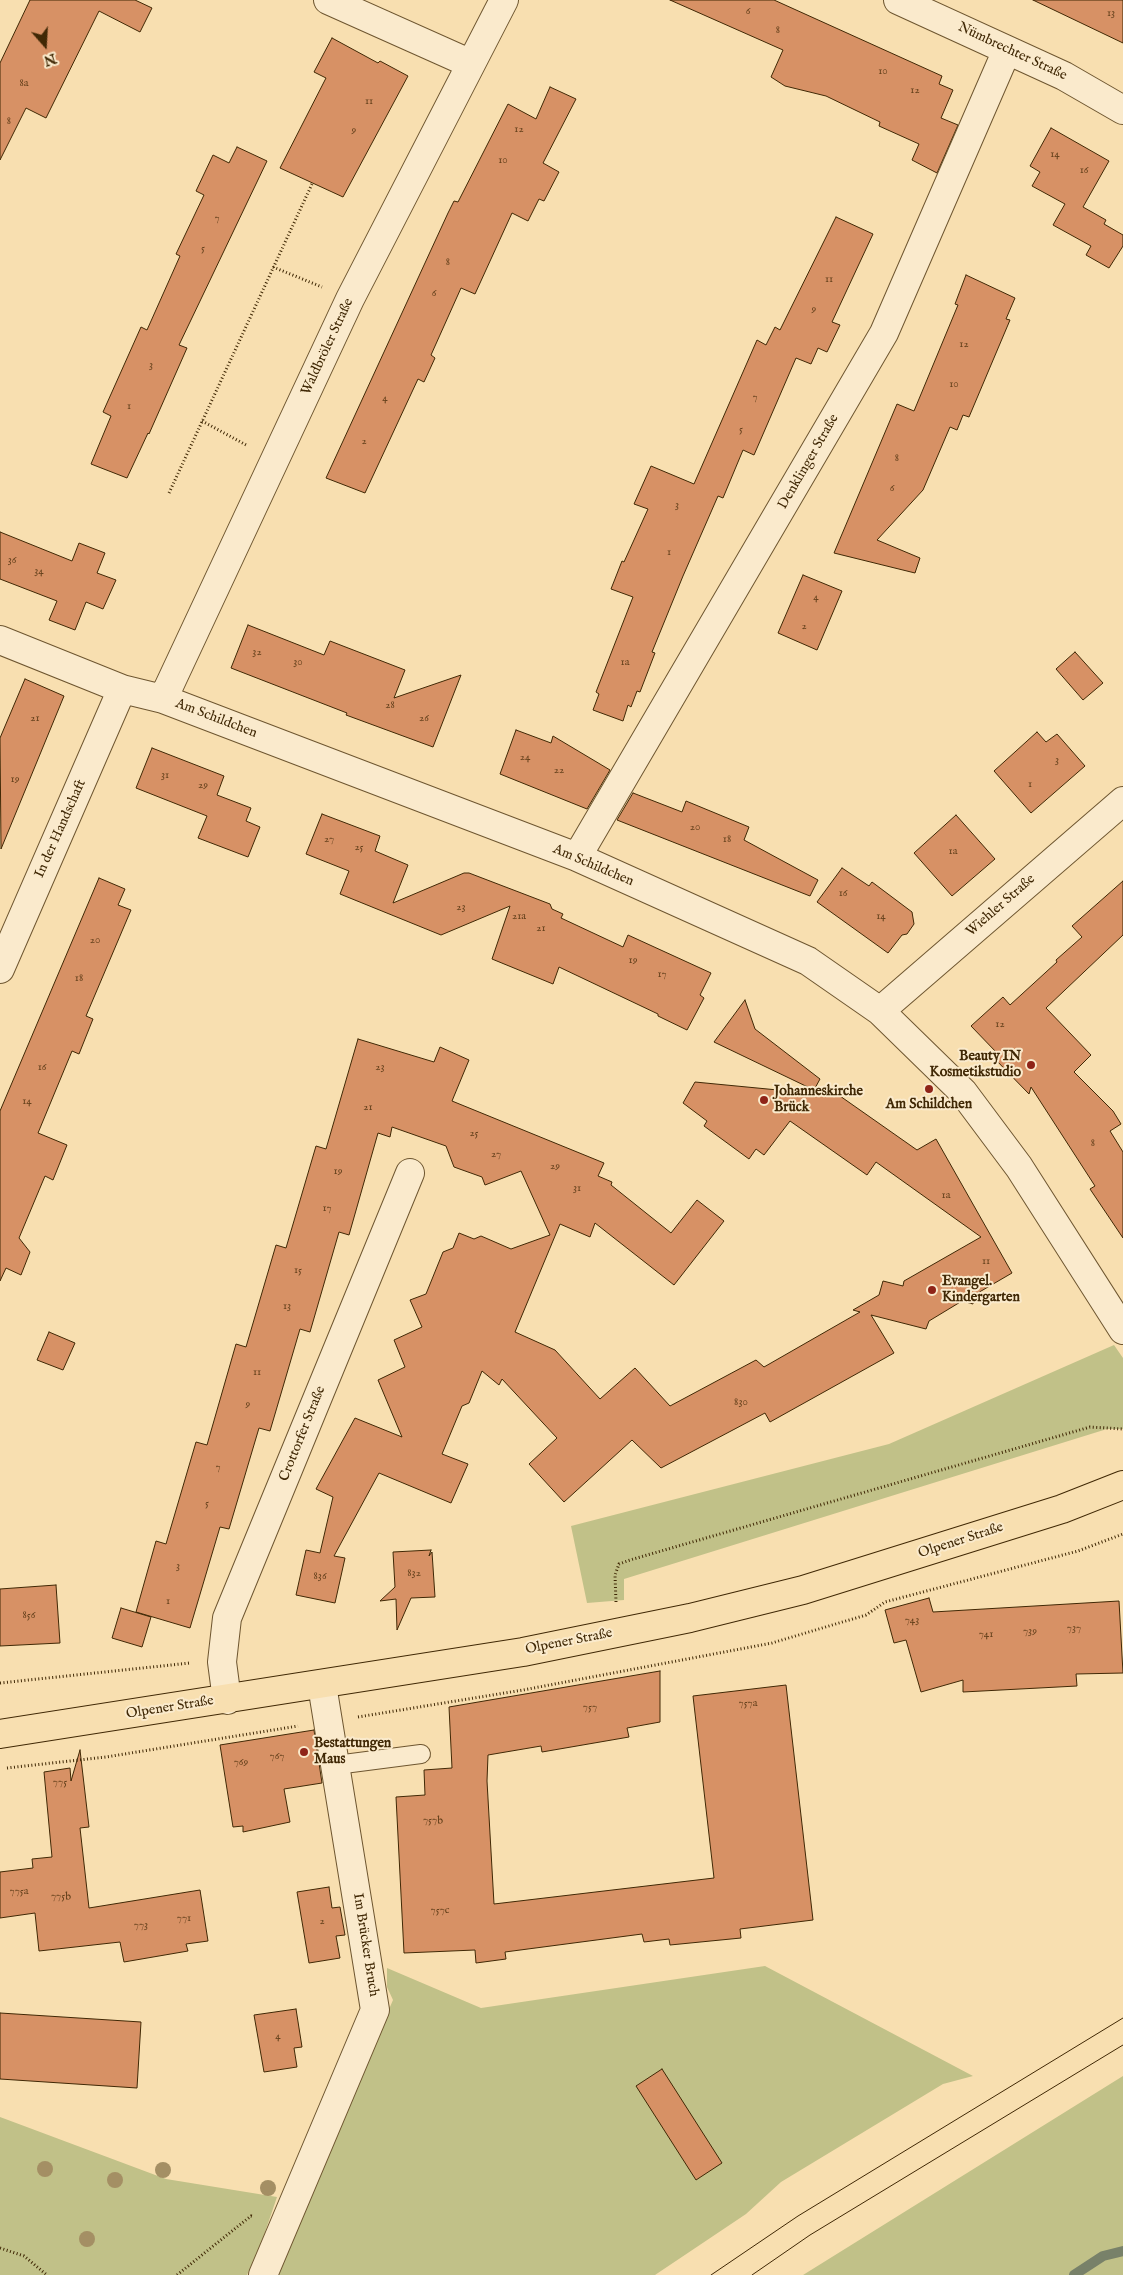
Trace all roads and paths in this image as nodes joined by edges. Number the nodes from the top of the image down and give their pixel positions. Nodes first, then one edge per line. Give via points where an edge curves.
1 (328, 0) edge
2 (504, 0) edge
3 (898, 0) edge
4 (1007, 50) junction
5 (469, 63) junction
6 (1123, 110) edge
7 (312, 184) dead end
8 (273, 266) junction
9 (350, 299) junction
10 (202, 422) junction
11 (275, 460) junction
12 (169, 493) dead end
13 (0, 640) edge
14 (122, 689) junction
15 (163, 699) junction
16 (1123, 801) edge
17 (577, 857) junction
18 (0, 969) edge
19 (880, 1011) junction
20 (410, 1174) dead end
21 (1123, 1330) edge
22 (1123, 1430) edge
23 (1123, 1486) edge
24 (616, 1604) dead end
25 (222, 1662) junction
26 (0, 1683) edge
27 (322, 1685) junction
28 (227, 1700) junction
29 (0, 1734) edge
30 (421, 1754) dead end
31 (336, 1765) junction
32 (281, 2229) junction
33 (0, 2248) edge
34 (48, 2275) edge
35 (178, 2275) edge
36 (263, 2275) edge

1 - 5 street
2 - 5 street, Waldbröler Straße
3 - 4 street, Nümbrechter Straße
4 - 6 street, Nümbrechter Straße via 1064,76
4 - 17 street, Denklinger Straße via 884,333
5 - 9 street, Waldbröler Straße
7 - 8 path
8 - 9 path
8 - 10 path
9 - 11 street, Waldbröler Straße
10 - 11 path
10 - 12 path
11 - 15 street, Waldbröler Straße
13 - 14 street, Am Schildchen
14 - 15 street, Am Schildchen
14 - 18 street, In der Handschaft
15 - 17 street, Am Schildchen
16 - 19 street, Wiehler Straße
17 - 19 street, Am Schildchen via 808,962
19 - 21 street, Am Schildchen via 963,1092 1019,1167
20 - 25 street, Crottorfer Straße via 226,1618
22 - 24 path via 1090,1427 630,1560 619,1564 615,1575
23 - 27 main road, Olpener Straße via 1062,1509 794,1592 690,1618 523,1652
25 - 26 path
25 - 28 street, Crottorfer Straße
27 - 28 main road, Olpener Straße
27 - 31 street, Im Brücker Bruch
28 - 29 main road, Olpener Straße
30 - 31 lane
31 - 32 street, Im Brücker Bruch via 375,2010
32 - 35 path via 251,2216
32 - 36 street, Im Brücker Bruch
33 - 34 path via 24,2256

